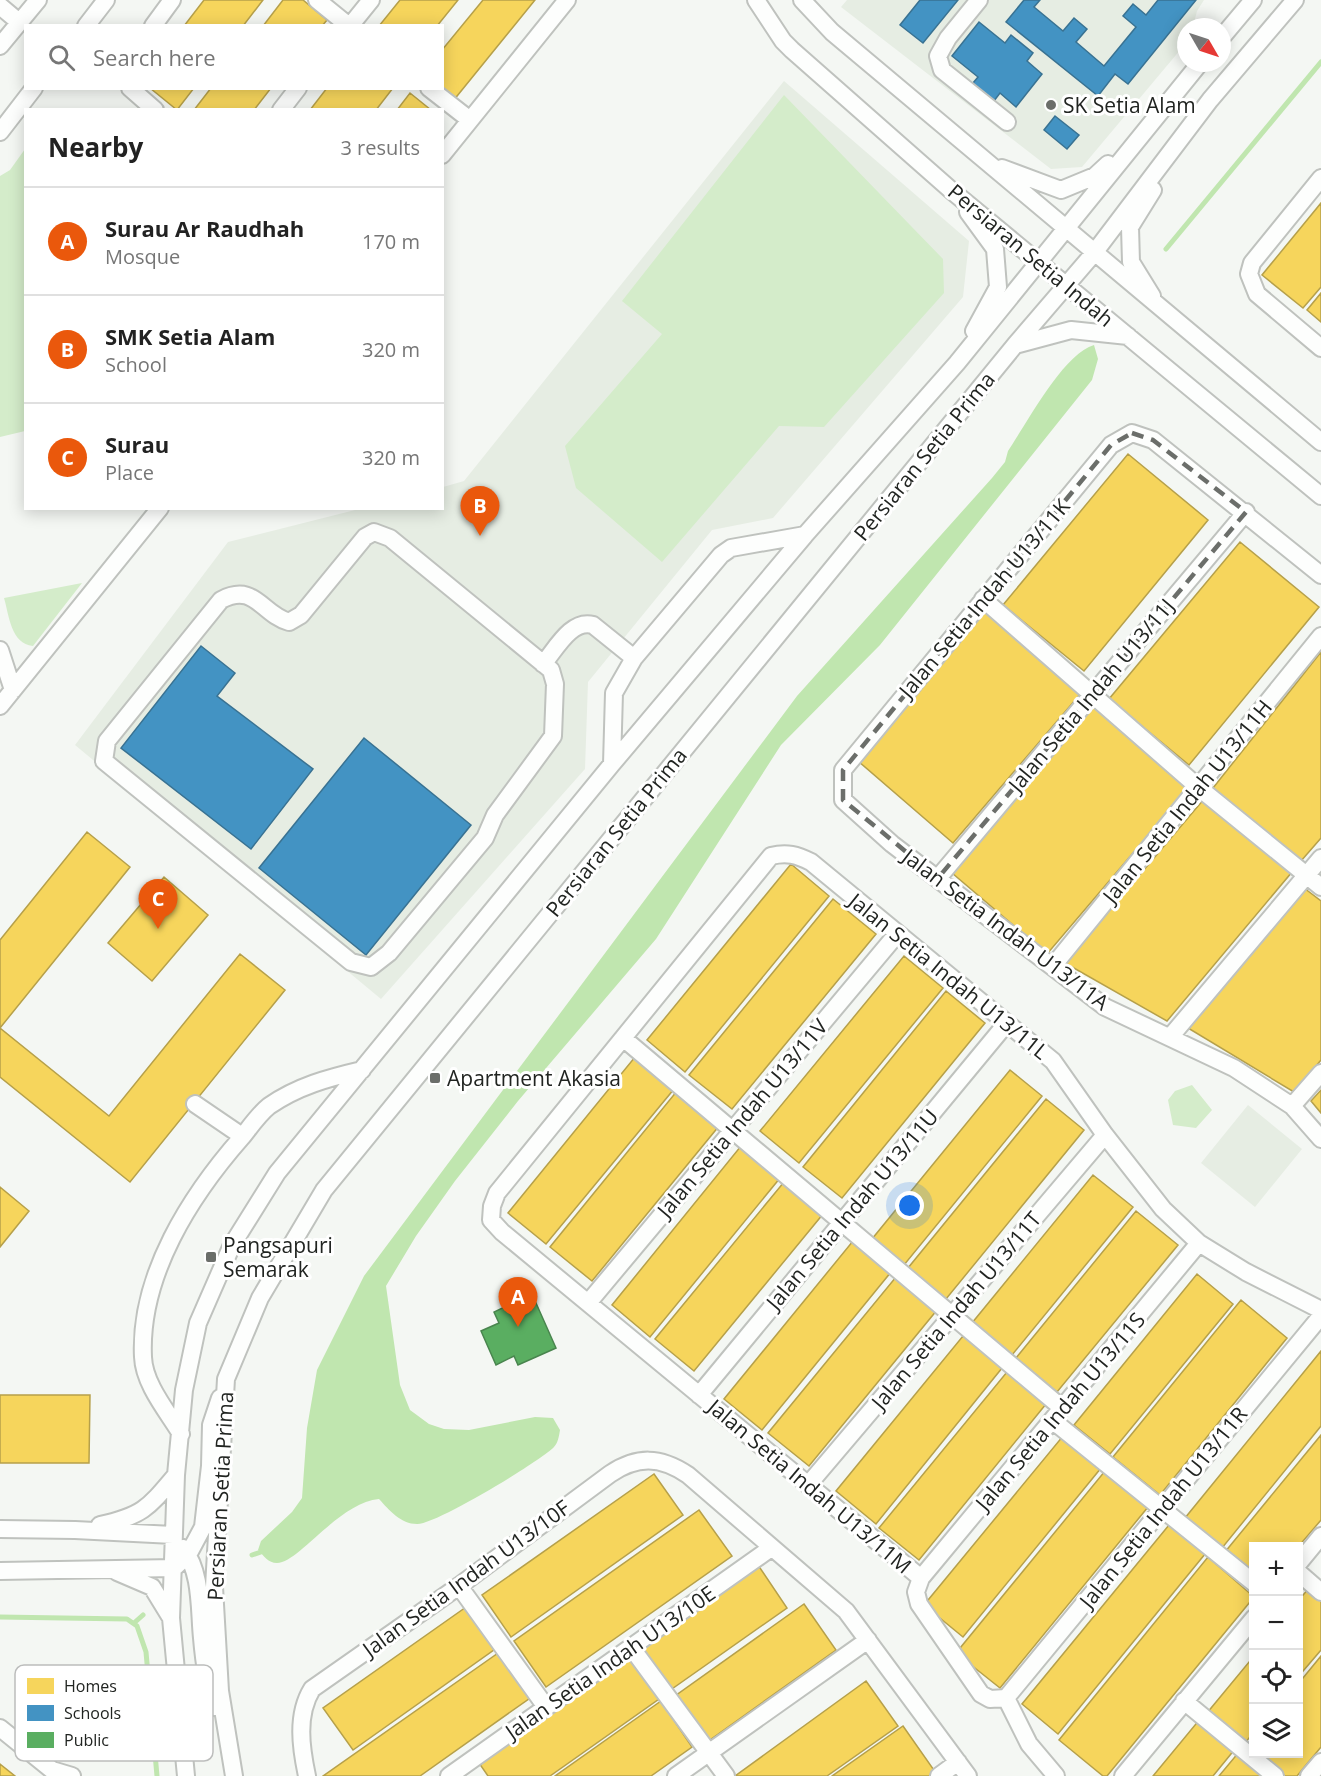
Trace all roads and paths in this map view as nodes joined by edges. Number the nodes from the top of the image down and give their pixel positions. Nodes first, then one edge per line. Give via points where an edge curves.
1 (38, 0) edge
2 (106, 0) edge
3 (172, 0) edge
4 (317, 0) edge
5 (370, 0) edge
6 (567, 0) edge
7 (756, 0) edge
8 (802, 0) edge
9 (979, 0) edge
10 (1253, 0) edge
11 (1295, 0) edge
12 (0, 6) edge
13 (19, 22) junction
14 (88, 24) edge
15 (154, 24) edge
16 (347, 24) edge
17 (351, 24) edge
18 (1231, 26) edge
19 (0, 46) edge
20 (1193, 72) edge
21 (33, 90) edge
22 (132, 90) edge
23 (296, 90) edge
24 (432, 90) edge
25 (1210, 100) junction
26 (28, 106) edge
27 (153, 108) edge
28 (283, 108) edge
29 (24, 110) edge
30 (470, 120) junction
31 (1007, 122) dead end
32 (1144, 131) junction
33 (0, 132) edge
34 (444, 152) edge
35 (990, 164) junction
36 (1321, 178) edge
37 (952, 191) junction
38 (1067, 230) junction
39 (1094, 253) junction
40 (1039, 262) junction
41 (1065, 284) junction
42 (1160, 310) junction
43 (1129, 337) junction
44 (1015, 345) junction
45 (1321, 348) edge
46 (957, 363) junction
47 (1321, 442) edge
48 (1321, 496) edge
49 (158, 510) edge
50 (1246, 512) junction
51 (805, 535) junction
52 (1321, 575) edge
53 (983, 599) junction
54 (1321, 636) edge
55 (0, 650) edge
56 (634, 658) junction
57 (543, 664) junction
58 (13, 690) junction
59 (1092, 692) junction
60 (0, 706) edge
61 (612, 764) junction
62 (843, 770) joint
63 (1198, 787) junction
64 (1321, 858) edge
65 (1306, 875) junction
66 (938, 878) junction
67 (1321, 887) edge
68 (897, 934) junction
69 (1053, 966) junction
70 (1006, 1024) junction
71 (1171, 1036) junction
72 (623, 1038) junction
73 (362, 1070) junction
74 (1321, 1073) edge
75 (195, 1104) dead end
76 (1292, 1106) junction
77 (732, 1131) junction
78 (1105, 1135) junction
79 (242, 1136) junction
80 (1321, 1139) edge
81 (842, 1222) junction
82 (1199, 1243) junction
83 (588, 1303) junction
84 (1321, 1310) edge
85 (953, 1314) junction
86 (1321, 1316) edge
87 (226, 1379) junction
88 (699, 1395) junction
89 (1057, 1414) junction
90 (181, 1434) junction
91 (176, 1475) junction
92 (808, 1485) junction
93 (1162, 1508) junction
94 (0, 1529) edge
95 (75, 1530) junction
96 (173, 1535) junction
97 (1321, 1536) edge
98 (771, 1548) junction
99 (188, 1555) junction
100 (1303, 1559) edge
101 (174, 1568) junction
102 (108, 1569) junction
103 (0, 1572) edge
104 (1303, 1576) edge
105 (921, 1578) junction
106 (1249, 1579) edge
107 (459, 1586) junction
108 (1321, 1592) edge
109 (171, 1618) junction
110 (1249, 1624) edge
111 (868, 1640) junction
112 (631, 1647) junction
113 (175, 1665) edge
114 (206, 1665) edge
115 (1006, 1698) junction
116 (1184, 1701) junction
117 (213, 1702) edge
118 (546, 1707) junction
119 (223, 1721) junction
120 (0, 1728) edge
121 (15, 1742) edge
122 (709, 1752) junction
123 (36, 1761) edge
124 (185, 1761) edge
125 (1321, 1762) edge
126 (963, 1769) edge
127 (470, 1770) edge
128 (49, 1773) edge
129 (72, 1776) edge
130 (186, 1776) edge
131 (234, 1776) edge
132 (307, 1776) edge
133 (449, 1776) edge
134 (676, 1776) edge
135 (726, 1776) edge
136 (939, 1776) edge
137 (1056, 1776) edge
138 (1123, 1776) edge
139 (1275, 1776) edge
140 (1309, 1776) edge

1 - 13 street
2 - 14 street
3 - 15 street
4 - 16 street
5 - 17 street
6 - 30 street
7 - 37 street, Persiaran Setia Indah via 792,50
8 - 35 street, Persiaran Setia Indah via 832,32
9 - 31 street via 938,56 942,70
10 - 18 street
11 - 25 street, Persiaran Setia Prima
12 - 13 street
13 - 19 street
20 - 32 street, Persiaran Setia Prima
21 - 26 street
22 - 27 street
23 - 28 street
24 - 30 street
25 - 39 street, Persiaran Setia Prima
25 - 42 street via 1130,227 1131,262
29 - 33 street
30 - 34 street
32 - 35 street via 1095,176 1061,190
32 - 38 street, Persiaran Setia Prima
35 - 38 street, Persiaran Setia Indah
36 - 45 street via 1252,263 1249,274 1257,294
37 - 40 street, Persiaran Setia Indah
37 - 46 street via 995,249 998,287
38 - 39 street, Persiaran Setia Indah
38 - 40 street, Persiaran Setia Prima
39 - 41 street, Persiaran Setia Prima
39 - 42 street, Persiaran Setia Indah
40 - 41 street, Persiaran Setia Indah
40 - 46 street, Persiaran Setia Prima
41 - 43 street, Persiaran Setia Indah
41 - 44 street, Persiaran Setia Prima
42 - 47 street, Persiaran Setia Indah
43 - 44 street via 1071,330
43 - 48 street, Persiaran Setia Indah
44 - 87 street, Persiaran Setia Prima via 324,1190 260,1298
46 - 51 street, Persiaran Setia Prima
49 - 58 street
50 - 52 street
50 - 53 street, Jalan Setia Indah U13/11K via 1153,440 1132,433 1110,445
50 - 59 street, Jalan Setia Indah U13/11J
51 - 56 street via 731,548 721,555
51 - 61 street, Persiaran Setia Prima
53 - 59 street
53 - 62 street, Jalan Setia Indah U13/11K
54 - 63 street, Jalan Setia Indah U13/11H
55 - 58 street
56 - 57 street via 586,623 575,626
56 - 61 street via 613,697
57 - 57 street via 551,670 555,684 553,736 495,815 485,838 389,953 371,967 351,962 104,761 106,741 221,600 247,595 289,622 301,615 365,537 374,532 390,538
58 - 60 street
59 - 63 street
59 - 66 street, Jalan Setia Indah U13/11J
61 - 73 street, Persiaran Setia Prima
62 - 66 street, Jalan Setia Indah U13/11A via 843,801
63 - 65 street
63 - 69 street, Jalan Setia Indah U13/11H
64 - 65 street
65 - 67 street
65 - 71 street
66 - 69 street, Jalan Setia Indah U13/11A
68 - 70 street, Jalan Setia Indah U13/11L
68 - 72 street, Jalan Setia Indah U13/11L via 811,862 797,855 771,856
68 - 77 street, Jalan Setia Indah U13/11V
69 - 71 street, Jalan Setia Indah U13/11A via 1105,1006
70 - 78 street, Jalan Setia Indah U13/11L via 1053,1061
70 - 81 street, Jalan Setia Indah U13/11U
71 - 76 street, Jalan Setia Indah U13/11A via 1234,1068
72 - 77 street
72 - 83 street, Jalan Setia Indah U13/11M via 497,1193 492,1206 491,1220 502,1232
73 - 79 street via 296,1089 267,1108
73 - 90 street, Persiaran Setia Prima via 277,1173 232,1245 198,1323 183,1390
74 - 76 street
75 - 79 street
76 - 80 street, Jalan Setia Indah U13/11A
77 - 81 street
77 - 83 street, Jalan Setia Indah U13/11V
78 - 82 street, Jalan Setia Indah U13/11L via 1163,1209
78 - 85 street, Jalan Setia Indah U13/11T
79 - 90 street via 211,1172 177,1228 156,1276 145,1321 142,1358 149,1382
81 - 85 street
81 - 88 street, Jalan Setia Indah U13/11U
82 - 84 street, Jalan Setia Indah U13/11L
82 - 89 street, Jalan Setia Indah U13/11S
83 - 88 street, Jalan Setia Indah U13/11M
85 - 89 street
85 - 92 street, Jalan Setia Indah U13/11T
86 - 93 street, Jalan Setia Indah U13/11R
87 - 99 street via 211,1425 203,1527
87 - 119 street, Persiaran Setia Prima via 214,1587
88 - 92 street, Jalan Setia Indah U13/11M
89 - 93 street
89 - 105 street, Jalan Setia Indah U13/11S
90 - 91 street, Persiaran Setia Prima
91 - 95 street via 148,1508 128,1519
91 - 96 street, Persiaran Setia Prima
92 - 105 street, Jalan Setia Indah U13/11M
93 - 106 street
93 - 115 street, Jalan Setia Indah U13/11R
94 - 95 street
95 - 96 street
96 - 99 street
96 - 101 street, Persiaran Setia Prima
97 - 100 street
98 - 107 street, Jalan Setia Indah U13/10F via 676,1467 656,1460 629,1462
98 - 111 street via 846,1611
98 - 112 street, Jalan Setia Indah U13/10E
99 - 101 street
99 - 114 street via 199,1596
101 - 102 street
101 - 109 street, Persiaran Setia Prima
102 - 103 street
102 - 109 street via 152,1587
104 - 108 street
105 - 115 street, Jalan Setia Indah U13/11M via 916,1592 919,1604 981,1694 990,1699
107 - 118 street
107 - 132 street, Jalan Setia Indah U13/10F via 312,1689 306,1699 300,1740
109 - 113 street, Persiaran Setia Prima
110 - 116 street
111 - 122 street
111 - 126 street
112 - 118 street, Jalan Setia Indah U13/10E
112 - 122 street
115 - 137 street via 1029,1744
116 - 138 street
116 - 139 street
117 - 119 street
118 - 127 street, Jalan Setia Indah U13/10E
119 - 131 street, Persiaran Setia Prima
120 - 121 street
122 - 134 street
122 - 135 street
123 - 128 street
124 - 130 street, Persiaran Setia Prima
125 - 140 street
126 - 136 street
127 - 133 street, Jalan Setia Indah U13/10E
128 - 129 street

